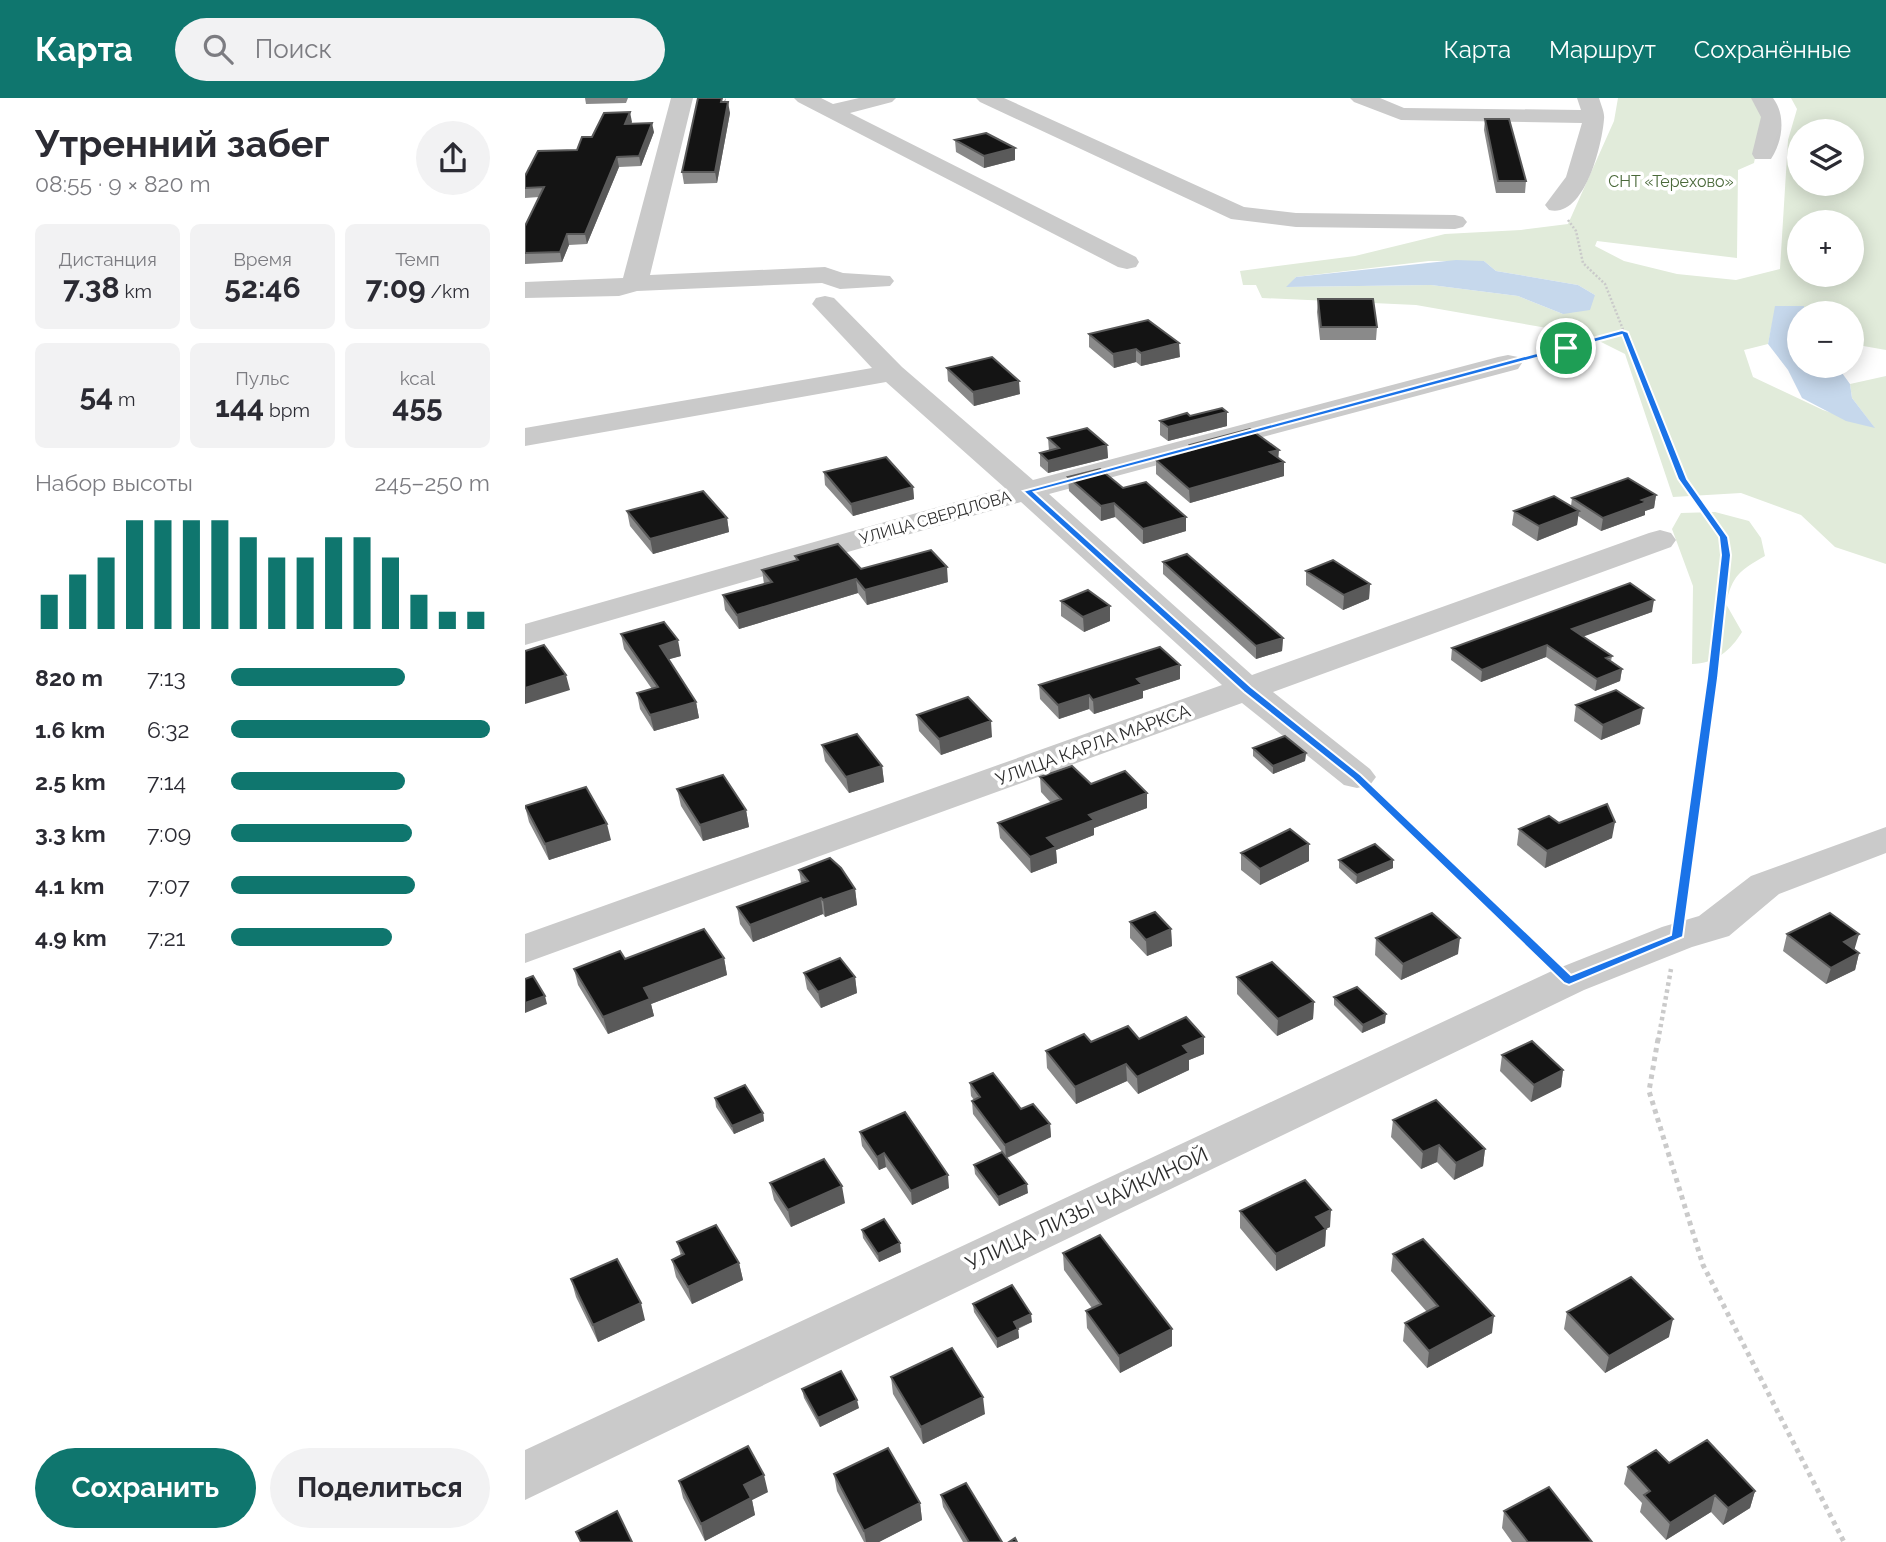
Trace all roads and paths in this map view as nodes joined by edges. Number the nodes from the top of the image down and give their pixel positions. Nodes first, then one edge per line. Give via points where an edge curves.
1 (682, 98) edge
2 (805, 98) edge
3 (885, 98) edge
4 (987, 98) edge
5 (1361, 98) edge
6 (1762, 98) edge
7 (1591, 107) edge
8 (831, 111) junction
9 (1763, 154) dead end
10 (1557, 205) joint
11 (1455, 222) dead end
12 (1127, 262) dead end
13 (881, 281) dead end
14 (635, 283) junction
15 (525, 290) edge
16 (591, 300) dead end
17 (525, 301) edge
18 (825, 304) dead end
19 (1624, 332) junction
20 (1508, 363) joint
21 (893, 373) junction
22 (525, 437) edge
23 (1027, 491) junction
24 (1660, 540) dead end
25 (525, 635) edge
26 (1247, 689) junction
27 (1357, 777) joint
28 (1886, 839) edge
29 (1664, 942) junction
30 (525, 949) edge
31 (1569, 980) junction
32 (525, 1476) edge
33 (1844, 1542) edge

1 - 14 street
2 - 8 street
3 - 8 street
4 - 11 street via 1239,214 1296,220
5 - 7 street via 1401,114
6 - 9 street via 1773,113
7 - 10 street via 1582,163 1566,198
8 - 12 street
10 - 19 path via 1576,231 1583,263 1605,284
13 - 14 street via 840,281 825,275
14 - 15 street via 619,288
16 - 17 street
18 - 21 street
19 - 20 path
19 - 29 path via 1682,479 1724,537 1726,555 1713,678
20 - 23 street, УЛИЦА СВЕРДЛОВА
21 - 22 street
21 - 23 street
23 - 25 street, УЛИЦА СВЕРДЛОВА
23 - 26 street
24 - 26 street, УЛИЦА КАРЛА МАРКСА
26 - 27 street
26 - 30 street, УЛИЦА КАРЛА МАРКСА
27 - 31 path
28 - 29 street, УЛИЦА ЛИЗЫ ЧАЙКИНОЙ via 1765,885 1714,926
29 - 31 street, УЛИЦА ЛИЗЫ ЧАЙКИНОЙ
29 - 33 path via 1649,1091 1703,1265
31 - 32 street, УЛИЦА ЛИЗЫ ЧАЙКИНОЙ

